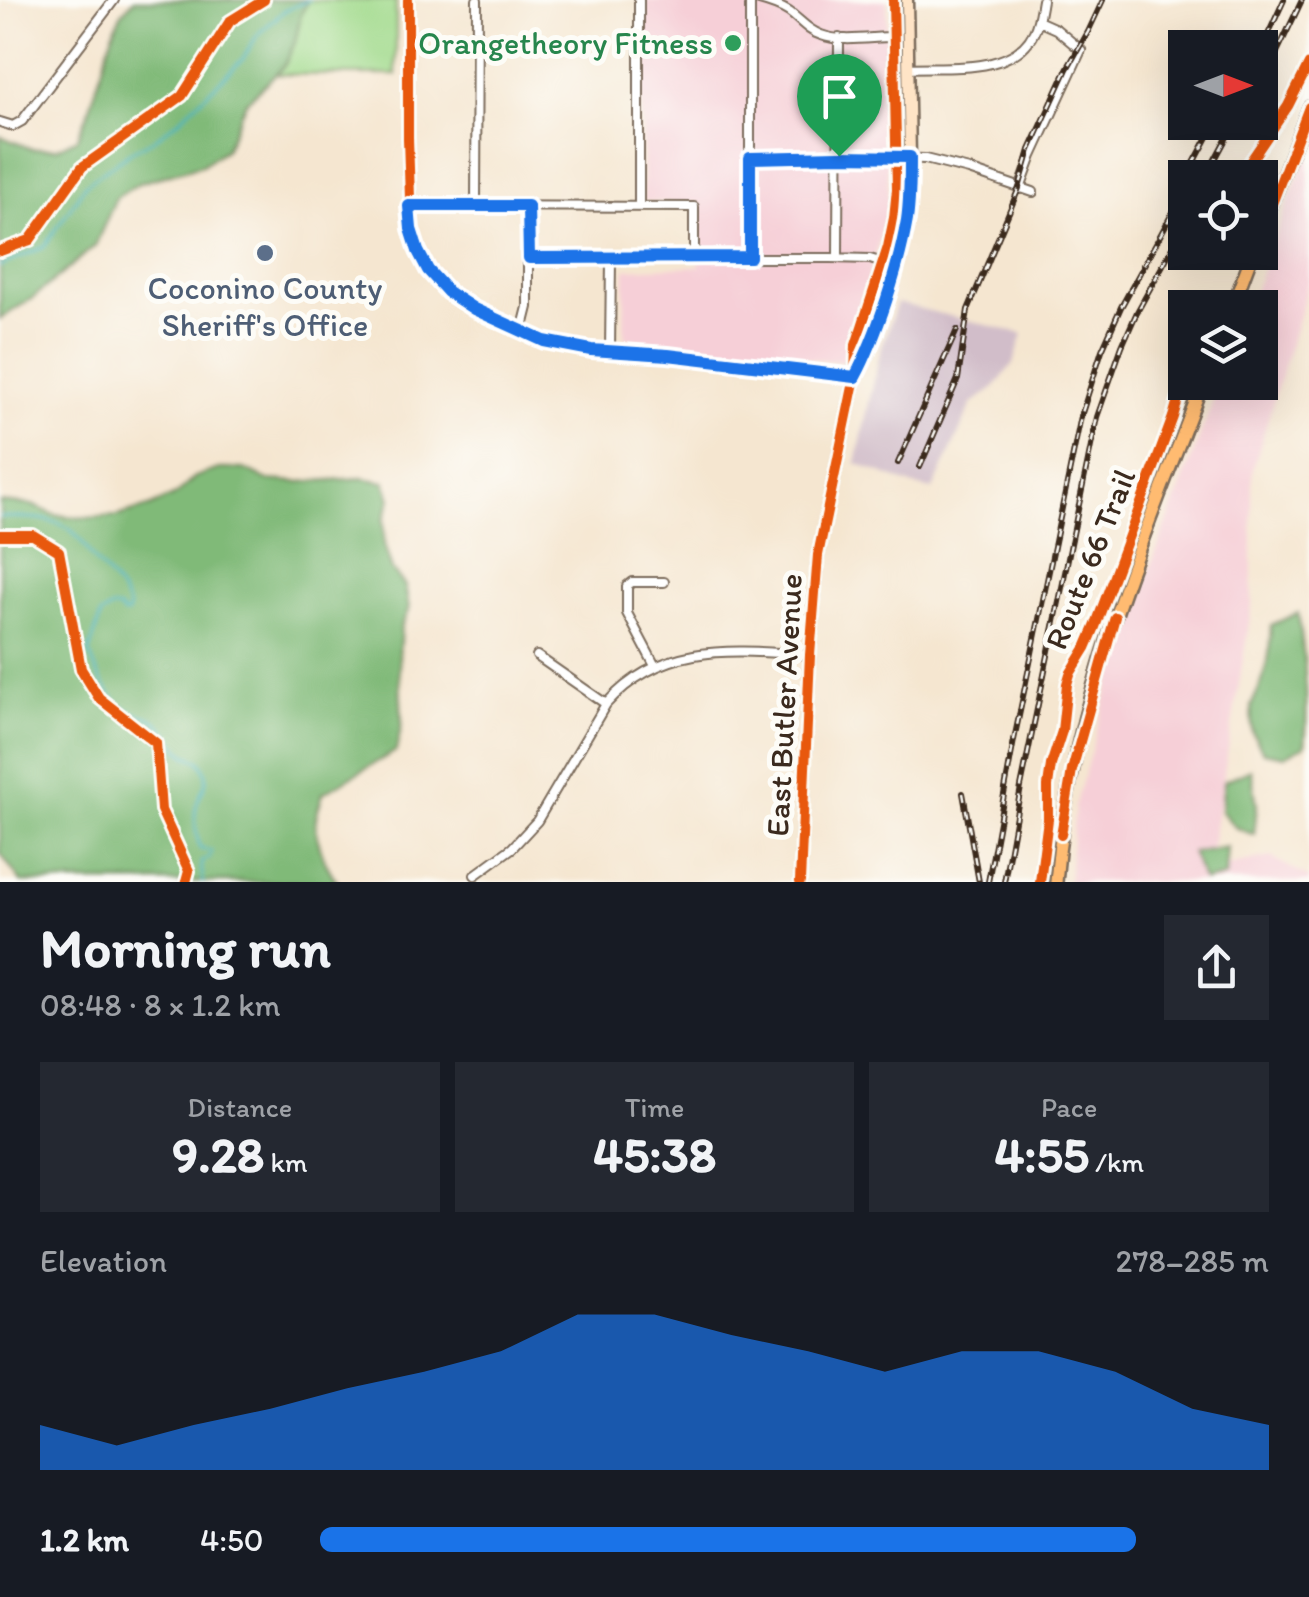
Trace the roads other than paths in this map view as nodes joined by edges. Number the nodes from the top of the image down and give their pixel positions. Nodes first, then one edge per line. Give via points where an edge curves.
1 (114, 0) edge
2 (408, 0) edge
3 (477, 0) edge
4 (639, 0) edge
5 (750, 0) edge
6 (759, 0) edge
7 (893, 0) edge
8 (907, 0) edge
9 (1042, 0) edge
10 (1038, 21) junction
11 (893, 37) junction
12 (839, 38) junction
13 (908, 68) junction
14 (1309, 107) edge
15 (0, 122) edge
16 (839, 156) junction
17 (896, 157) junction
18 (910, 157) junction
19 (750, 158) junction
20 (1020, 188) junction
21 (1278, 188) edge
22 (1034, 192) dead end
23 (639, 205) junction
24 (409, 206) junction
25 (476, 206) junction
26 (528, 206) junction
27 (750, 257) junction
28 (529, 258) junction
29 (610, 258) junction
30 (694, 258) junction
31 (838, 258) junction
32 (882, 262) junction
33 (522, 331) junction
34 (610, 352) junction
35 (855, 377) junction
36 (1196, 400) edge
37 (664, 582) dead end
38 (810, 655) junction
39 (537, 656) dead end
40 (655, 666) junction
41 (606, 704) junction
42 (474, 876) dead end
43 (800, 882) edge
44 (1056, 882) edge

1 - 15 street via 22,121
2 - 24 street
3 - 25 street
4 - 23 street
5 - 19 street
6 - 12 street via 821,35
7 - 11 main road, East Butler Avenue
8 - 13 main road, East Butler Avenue
9 - 10 street
10 - 13 street via 1029,42 1005,60
10 - 20 street via 1081,50
11 - 12 street
11 - 17 main road, East Butler Avenue
12 - 16 street
13 - 18 main road, East Butler Avenue
14 - 21 main road
16 - 17 street
16 - 19 street
16 - 31 street
17 - 18 street
17 - 32 main road, East Butler Avenue via 894,218
18 - 20 street
18 - 35 main road, East Butler Avenue via 901,244
19 - 27 street
20 - 22 street
23 - 26 street
23 - 30 street via 694,207
24 - 25 street
24 - 33 street via 428,270 460,302
25 - 26 street
26 - 28 street
27 - 30 street
27 - 31 street
28 - 29 street
28 - 33 street
29 - 30 street
29 - 34 street
31 - 32 street
32 - 35 main road, East Butler Avenue via 856,345
33 - 34 street
34 - 35 street
35 - 38 main road, East Butler Avenue via 818,554
36 - 44 main road via 1102,656 1072,770
37 - 40 street via 628,586 627,614
38 - 40 street via 707,653
38 - 43 main road, East Butler Avenue
39 - 41 street
40 - 41 street
41 - 42 street via 537,822

